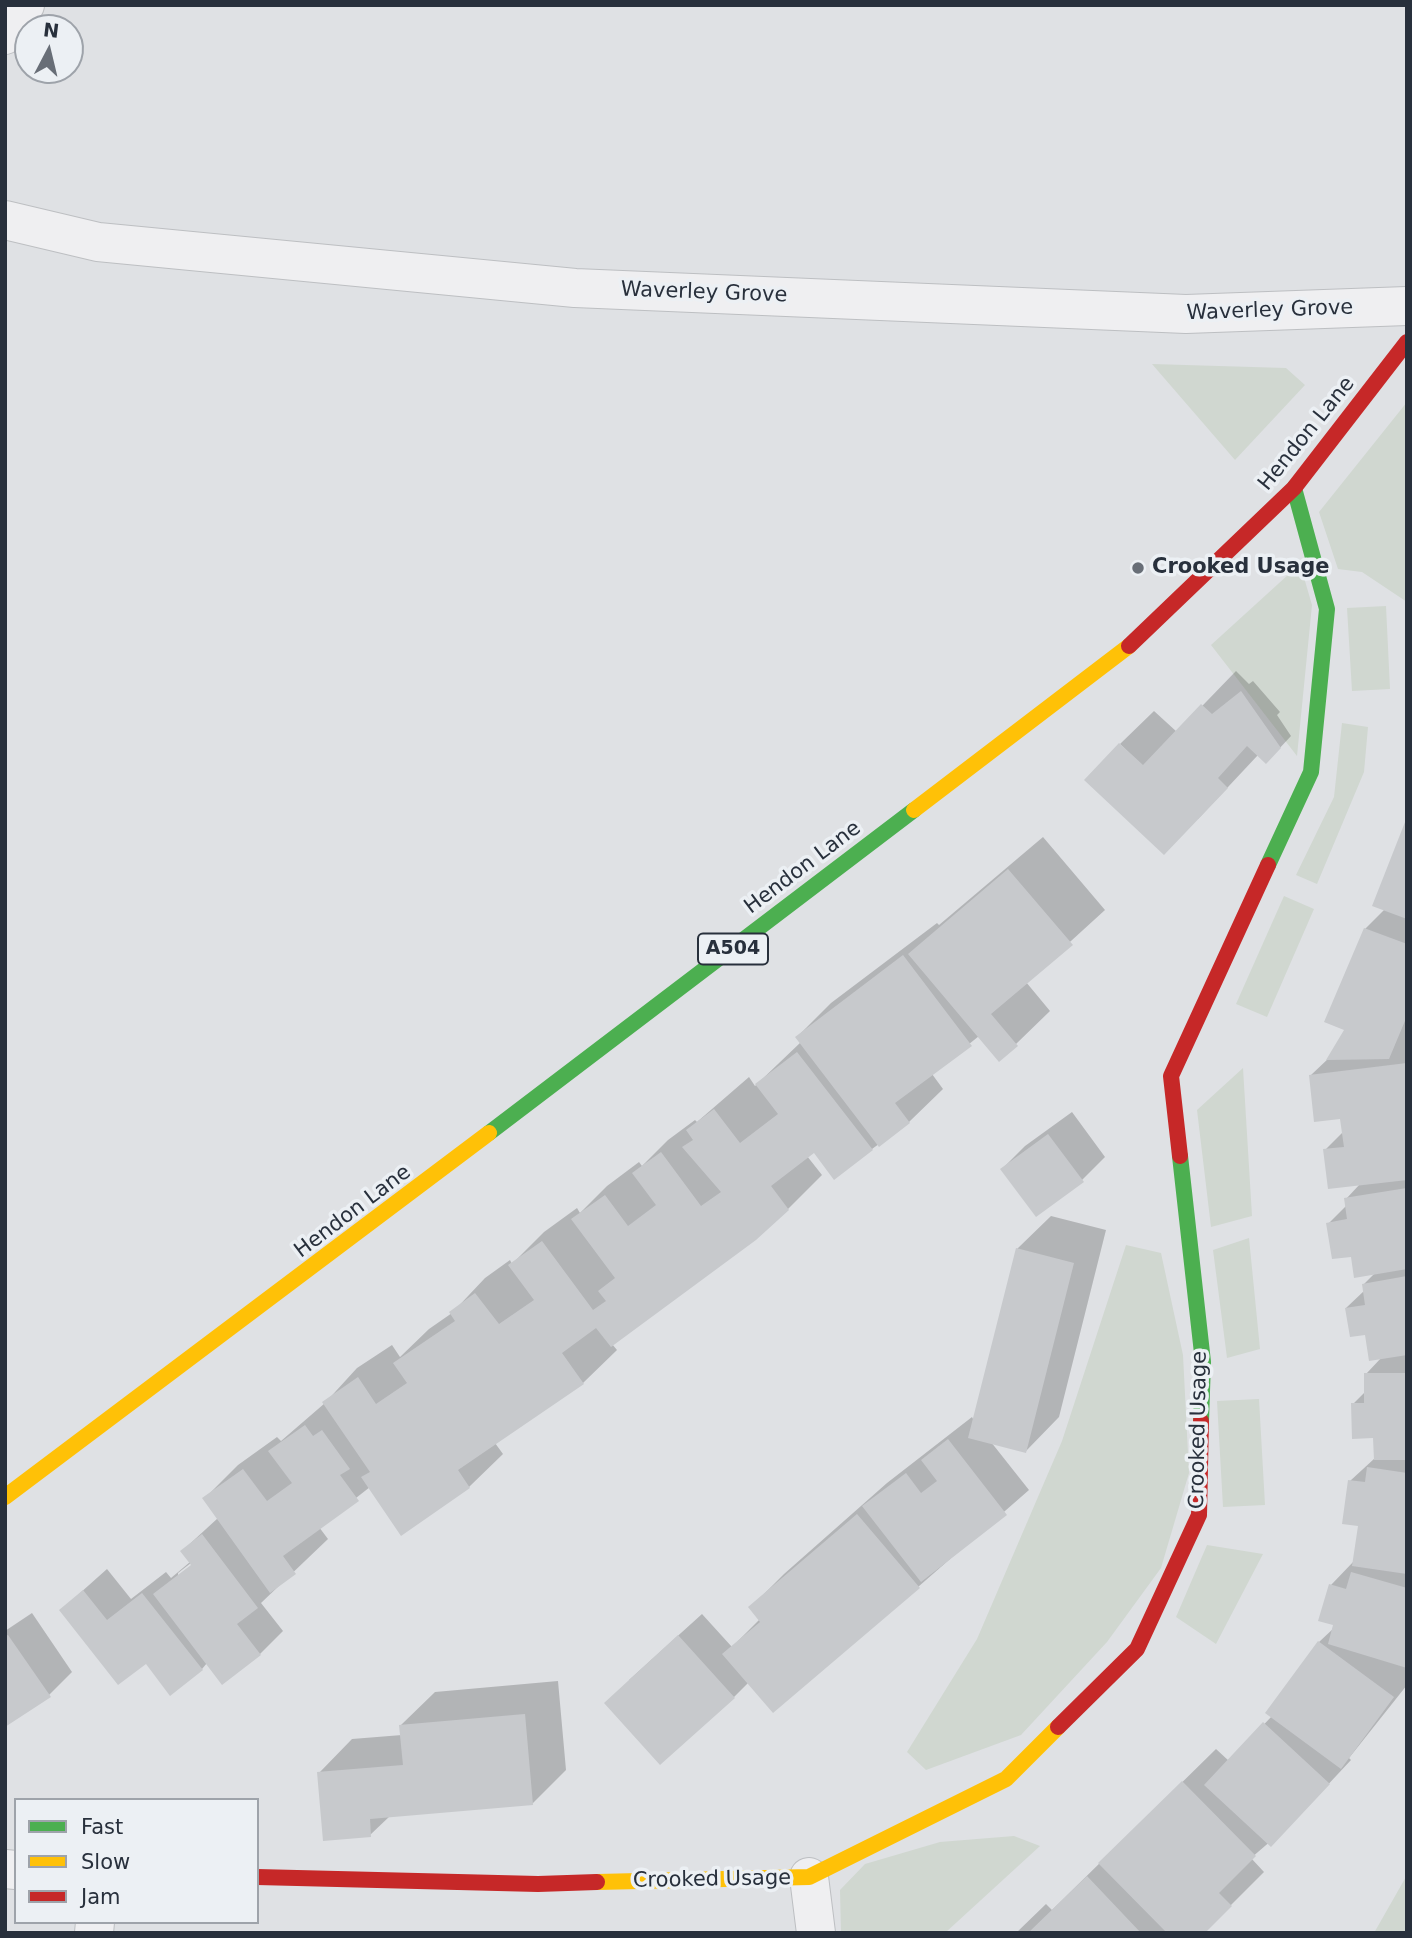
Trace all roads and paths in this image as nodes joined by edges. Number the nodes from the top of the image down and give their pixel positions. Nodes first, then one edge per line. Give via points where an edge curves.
1 (25, 5) edge
2 (5, 35) edge
3 (5, 220) edge
4 (1407, 306) edge
5 (1405, 349) edge
6 (1294, 488) junction
7 (5, 1497) edge
8 (259, 1877) edge
9 (808, 1877) junction
10 (816, 1933) edge

1 - 2 street
3 - 4 street, Waverley Grove via 98,242 575,288 1186,314
5 - 6 street, Hendon Lane / A504
6 - 7 street, Hendon Lane / A504 via 1139,638 187,1364
6 - 9 street, Crooked Usage via 1327,609 1311,772 1171,1076 1203,1362 1199,1515 1137,1649 1006,1779
8 - 9 street, Crooked Usage via 538,1884
9 - 10 street

